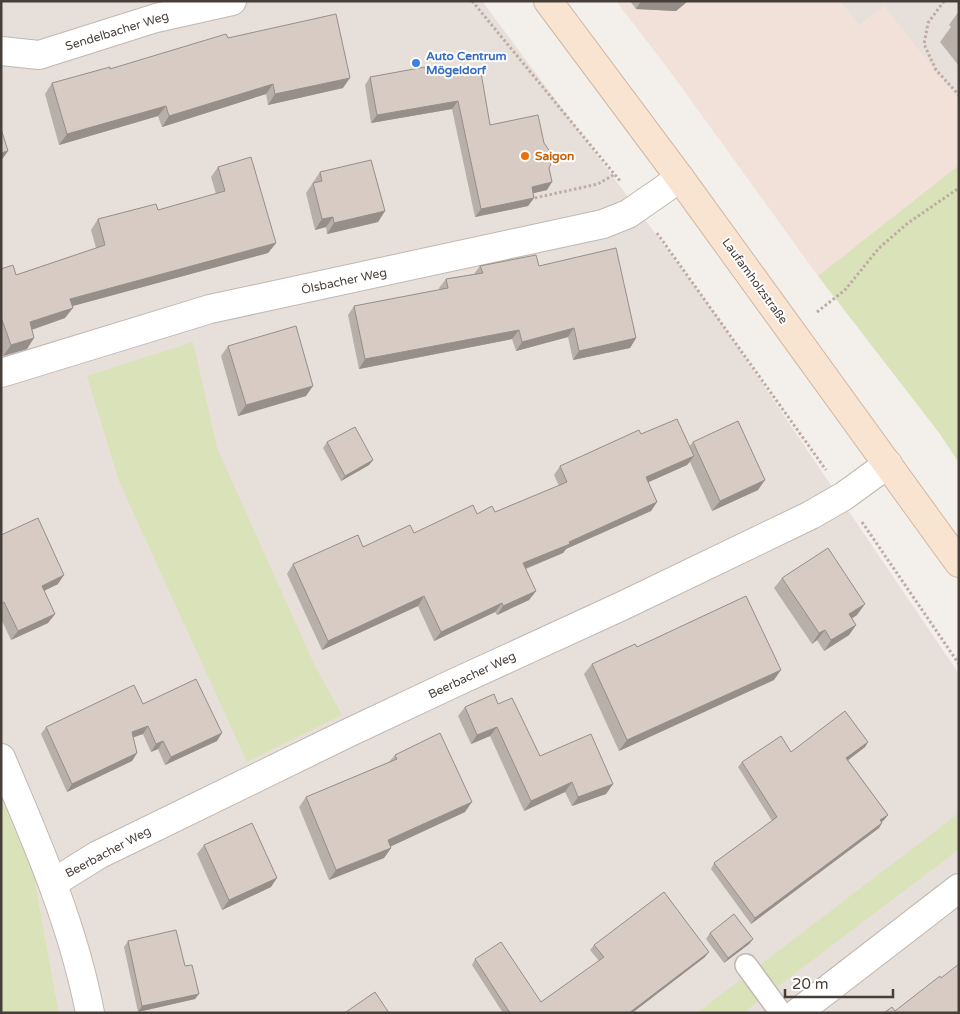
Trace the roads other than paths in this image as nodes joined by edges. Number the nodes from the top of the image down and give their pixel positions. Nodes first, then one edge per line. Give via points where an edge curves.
1 (232, 1) edge
2 (548, 1) edge
3 (1, 51) edge
4 (680, 178) junction
5 (1, 374) edge
6 (888, 464) junction
7 (959, 563) edge
8 (1, 758) edge
9 (53, 883) junction
10 (959, 888) edge
11 (746, 965) dead end
12 (90, 1013) edge
13 (780, 1013) edge
14 (797, 1013) edge

1 - 3 street, Sendelbacher Weg via 156,18 39,55
2 - 4 main road, Laufamholzstraße
4 - 5 street, Ölsbacher Weg via 616,220 589,228 210,309
4 - 6 main road, Laufamholzstraße
6 - 7 main road, Laufamholzstraße
6 - 9 street, Beerbacher Weg via 811,516 443,688 107,851
8 - 9 street
9 - 12 street
10 - 14 street
11 - 13 lane

